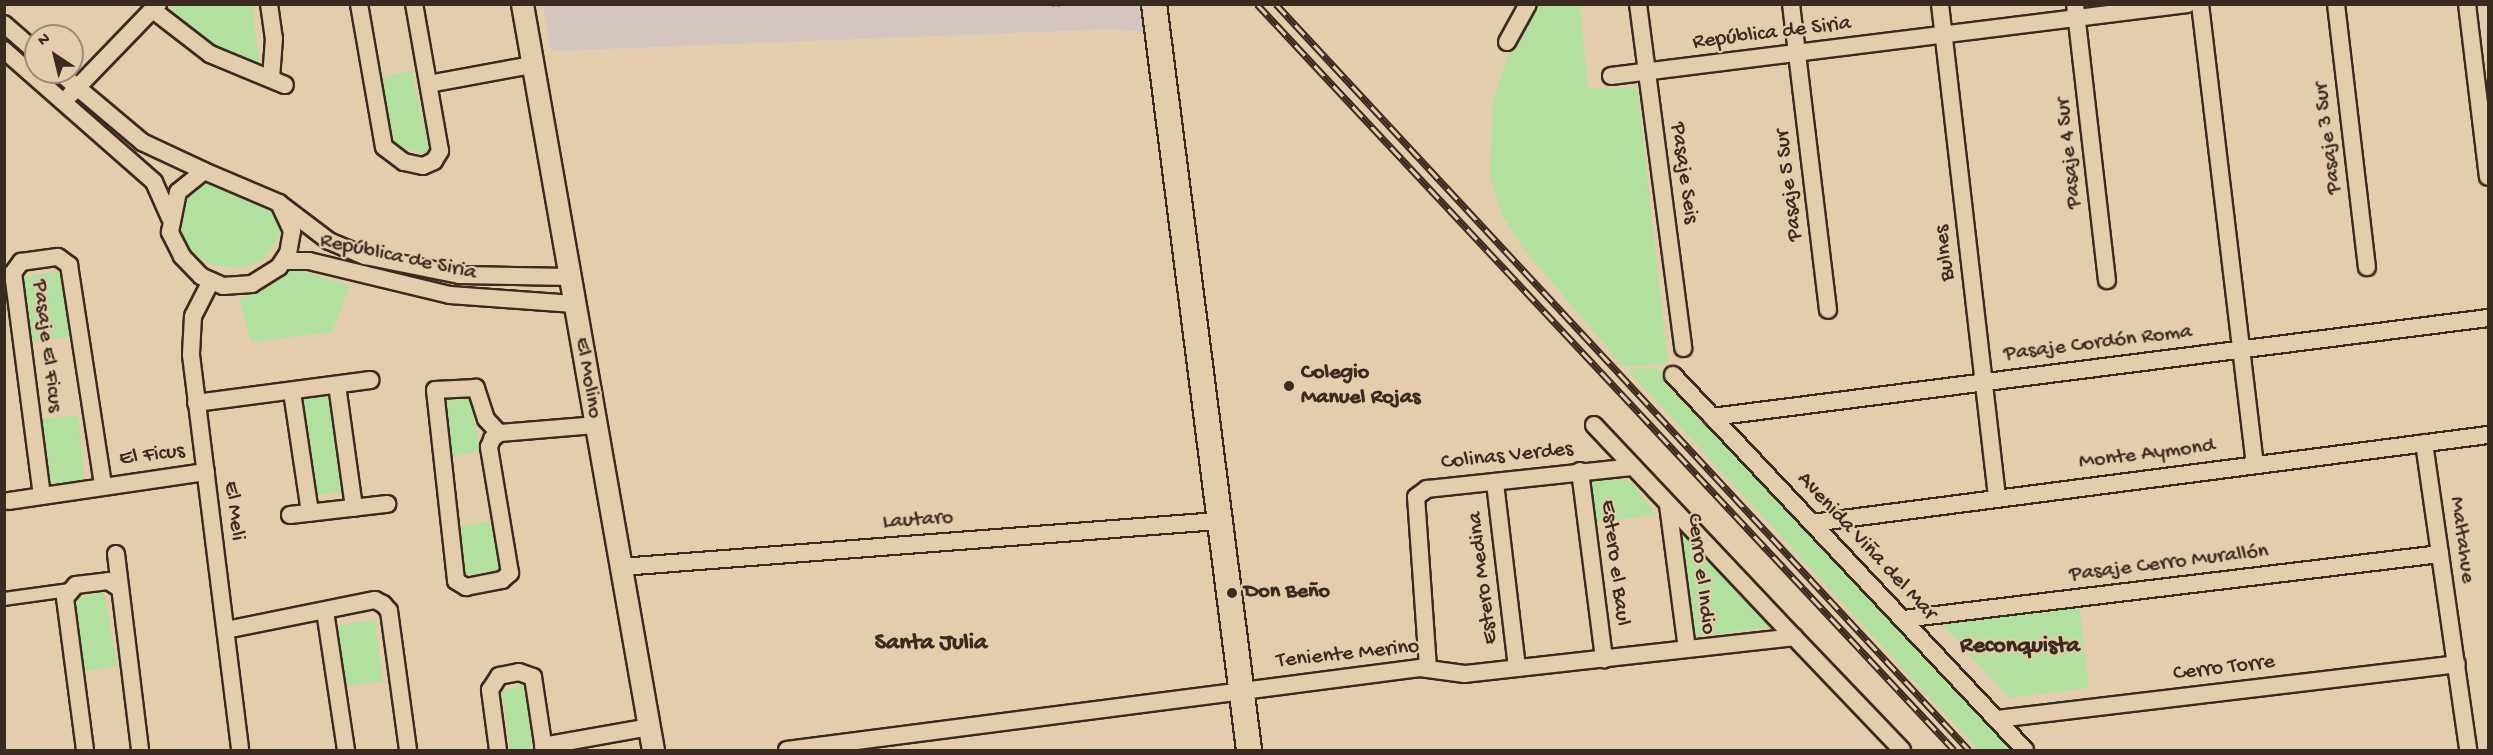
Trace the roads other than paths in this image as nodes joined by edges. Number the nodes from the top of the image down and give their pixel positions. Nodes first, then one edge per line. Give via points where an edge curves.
1 (269, 4) edge
2 (359, 4) edge
3 (414, 4) edge
4 (522, 4) edge
5 (1154, 4) edge
6 (1528, 4) edge
7 (1638, 4) edge
8 (1791, 4) edge
9 (1940, 4) edge
10 (2188, 4) edge
11 (2200, 4) edge
12 (2336, 4) edge
13 (2467, 4) edge
14 (155, 7) edge
15 (2076, 13) edge
16 (4, 24) edge
17 (1944, 37) junction
18 (24, 42) edge
19 (1507, 42) dead end
20 (4, 50) edge
21 (1797, 54) junction
22 (532, 64) junction
23 (1647, 72) junction
24 (1611, 76) dead end
25 (72, 84) edge
26 (429, 84) junction
27 (77, 88) junction
28 (64, 102) junction
29 (204, 171) junction
30 (2488, 177) edge
31 (279, 203) junction
32 (170, 218) junction
33 (285, 261) junction
34 (2367, 267) dead end
35 (570, 277) junction
36 (2106, 280) dead end
37 (211, 281) junction
38 (574, 304) junction
39 (1828, 310) dead end
40 (2488, 318) edge
41 (1683, 348) dead end
42 (2239, 349) junction
43 (1673, 375) dead end
44 (370, 380) dead end
45 (1984, 380) junction
46 (337, 385) junction
47 (292, 392) junction
48 (196, 403) junction
49 (1712, 417) junction
50 (596, 425) junction
51 (1594, 425) dead end
52 (499, 433) junction
53 (2488, 435) edge
54 (2424, 443) junction
55 (2255, 464) junction
56 (1633, 467) junction
57 (1580, 471) junction
58 (206, 472) junction
59 (1496, 483) junction
60 (103, 485) junction
61 (42, 496) junction
62 (1997, 496) junction
63 (9, 501) dead end
64 (387, 504) dead end
65 (1668, 505) junction
66 (354, 508) junction
67 (310, 513) junction
68 (290, 515) dead end
69 (1218, 521) junction
70 (1812, 523) junction
71 (116, 554) dead end
72 (2440, 554) junction
73 (621, 567) junction
74 (119, 588) junction
75 (69, 590) junction
76 (4, 599) edge
77 (325, 611) junction
78 (1903, 619) junction
79 (226, 630) junction
80 (1794, 637) junction
81 (1687, 649) junction
82 (1604, 659) junction
83 (2457, 664) junction
84 (1428, 668) junction
85 (1517, 668) junction
86 (1241, 690) junction
87 (1997, 719) junction
88 (650, 727) junction
89 (544, 748) edge
90 (85, 750) edge
91 (140, 750) edge
92 (240, 750) edge
93 (346, 750) edge
94 (408, 750) edge
95 (498, 750) edge
96 (653, 750) edge
97 (787, 750) edge
98 (1249, 750) edge
99 (1902, 750) edge
100 (2025, 750) edge
101 (2468, 750) edge

1 - 14 street via 278,82 210,54
2 - 26 street via 384,147 404,162 423,166 434,161 440,151
3 - 26 street
4 - 22 street, El Molino
5 - 69 main road
6 - 19 street
7 - 23 street, Pasaje Seis
8 - 21 street, Pasaje 5 Sur
9 - 17 street, Bulnes
10 - 15 street, República de Siria
11 - 42 street
12 - 34 street, Pasaje 3 Sur
13 - 30 street
14 - 27 street
15 - 17 street, República de Siria
15 - 36 street, Pasaje 4 Sur
16 - 18 street
17 - 21 street, República de Siria
17 - 45 street, Bulnes
20 - 28 street
21 - 23 street, República de Siria
21 - 39 street, Pasaje 5 Sur
22 - 26 street
22 - 35 street, El Molino
23 - 24 street, República de Siria
23 - 41 street, Pasaje Seis
25 - 27 street
27 - 28 street
27 - 29 street via 141,142
28 - 32 street via 154,182
29 - 31 street
29 - 32 street via 183,185
31 - 33 street via 292,238
31 - 35 street, República de Siria via 329,241 365,256 459,275
32 - 37 street via 170,232 182,256
33 - 37 street via 252,284
33 - 38 street, República de Siria via 309,261 450,295
35 - 38 street, El Molino
37 - 48 street, El Meli via 202,293 191,329
38 - 50 street, El Molino
40 - 42 street, Pasaje Cordón Roma
42 - 45 street, Pasaje Cordón Roma
42 - 55 street
43 - 49 street, Avenida Viña del Mar
44 - 46 street
45 - 49 street, Pasaje Cordón Roma
45 - 62 street, Bulnes
46 - 47 street
46 - 66 street
47 - 48 street
47 - 67 street
48 - 58 street, El Meli
49 - 70 street, Avenida Viña del Mar
50 - 52 street
50 - 73 street, El Molino
51 - 56 street
52 - 52 street via 486,419 476,388 435,390 456,581 466,587 502,580 510,573 489,447
53 - 54 street, Monte Aymond
54 - 55 street, Monte Aymond
54 - 72 street, Maltahue
55 - 62 street, Monte Aymond
56 - 57 street, Colinas Verdes
56 - 65 street
57 - 59 street, Colinas Verdes
57 - 82 street, Estero el Baul
58 - 60 street, El Ficus
58 - 79 street, El Meli
59 - 84 street, Colinas Verdes via 1427,489 1416,497
59 - 85 street, Estero Medina
60 - 61 street, El Ficus
60 - 61 street, Pasaje El Ficus via 69,265 58,257 21,262 13,273
61 - 63 street, El Ficus
62 - 70 street, Monte Aymond
64 - 66 street
65 - 80 street
65 - 81 street, Cerro el Indio
66 - 67 street
67 - 68 street
69 - 73 street, Lautaro
69 - 86 main road
70 - 78 street, Avenida Viña del Mar
71 - 74 street
72 - 78 street, Pasaje Cerro Murallón
72 - 83 street, Maltahue
73 - 88 street, El Molino
74 - 75 street via 108,581
74 - 91 street
75 - 76 street
75 - 90 street via 65,598
77 - 79 street
77 - 93 street
77 - 94 street via 375,600 388,611
78 - 87 street, Avenida Viña del Mar
79 - 92 street, El Meli
80 - 81 street, Teniente Merino
80 - 99 street
81 - 82 street, Teniente Merino
82 - 85 street, Teniente Merino
83 - 87 street, Cerro Torre
83 - 101 street, Maltahue
84 - 85 street, Teniente Merino via 1454,674
84 - 86 street, Teniente Merino
86 - 97 street, Teniente Merino
86 - 98 main road
87 - 100 street, Avenida Viña del Mar
88 - 89 street
88 - 96 street, El Molino
89 - 95 street via 533,677 519,672 500,676 490,690

